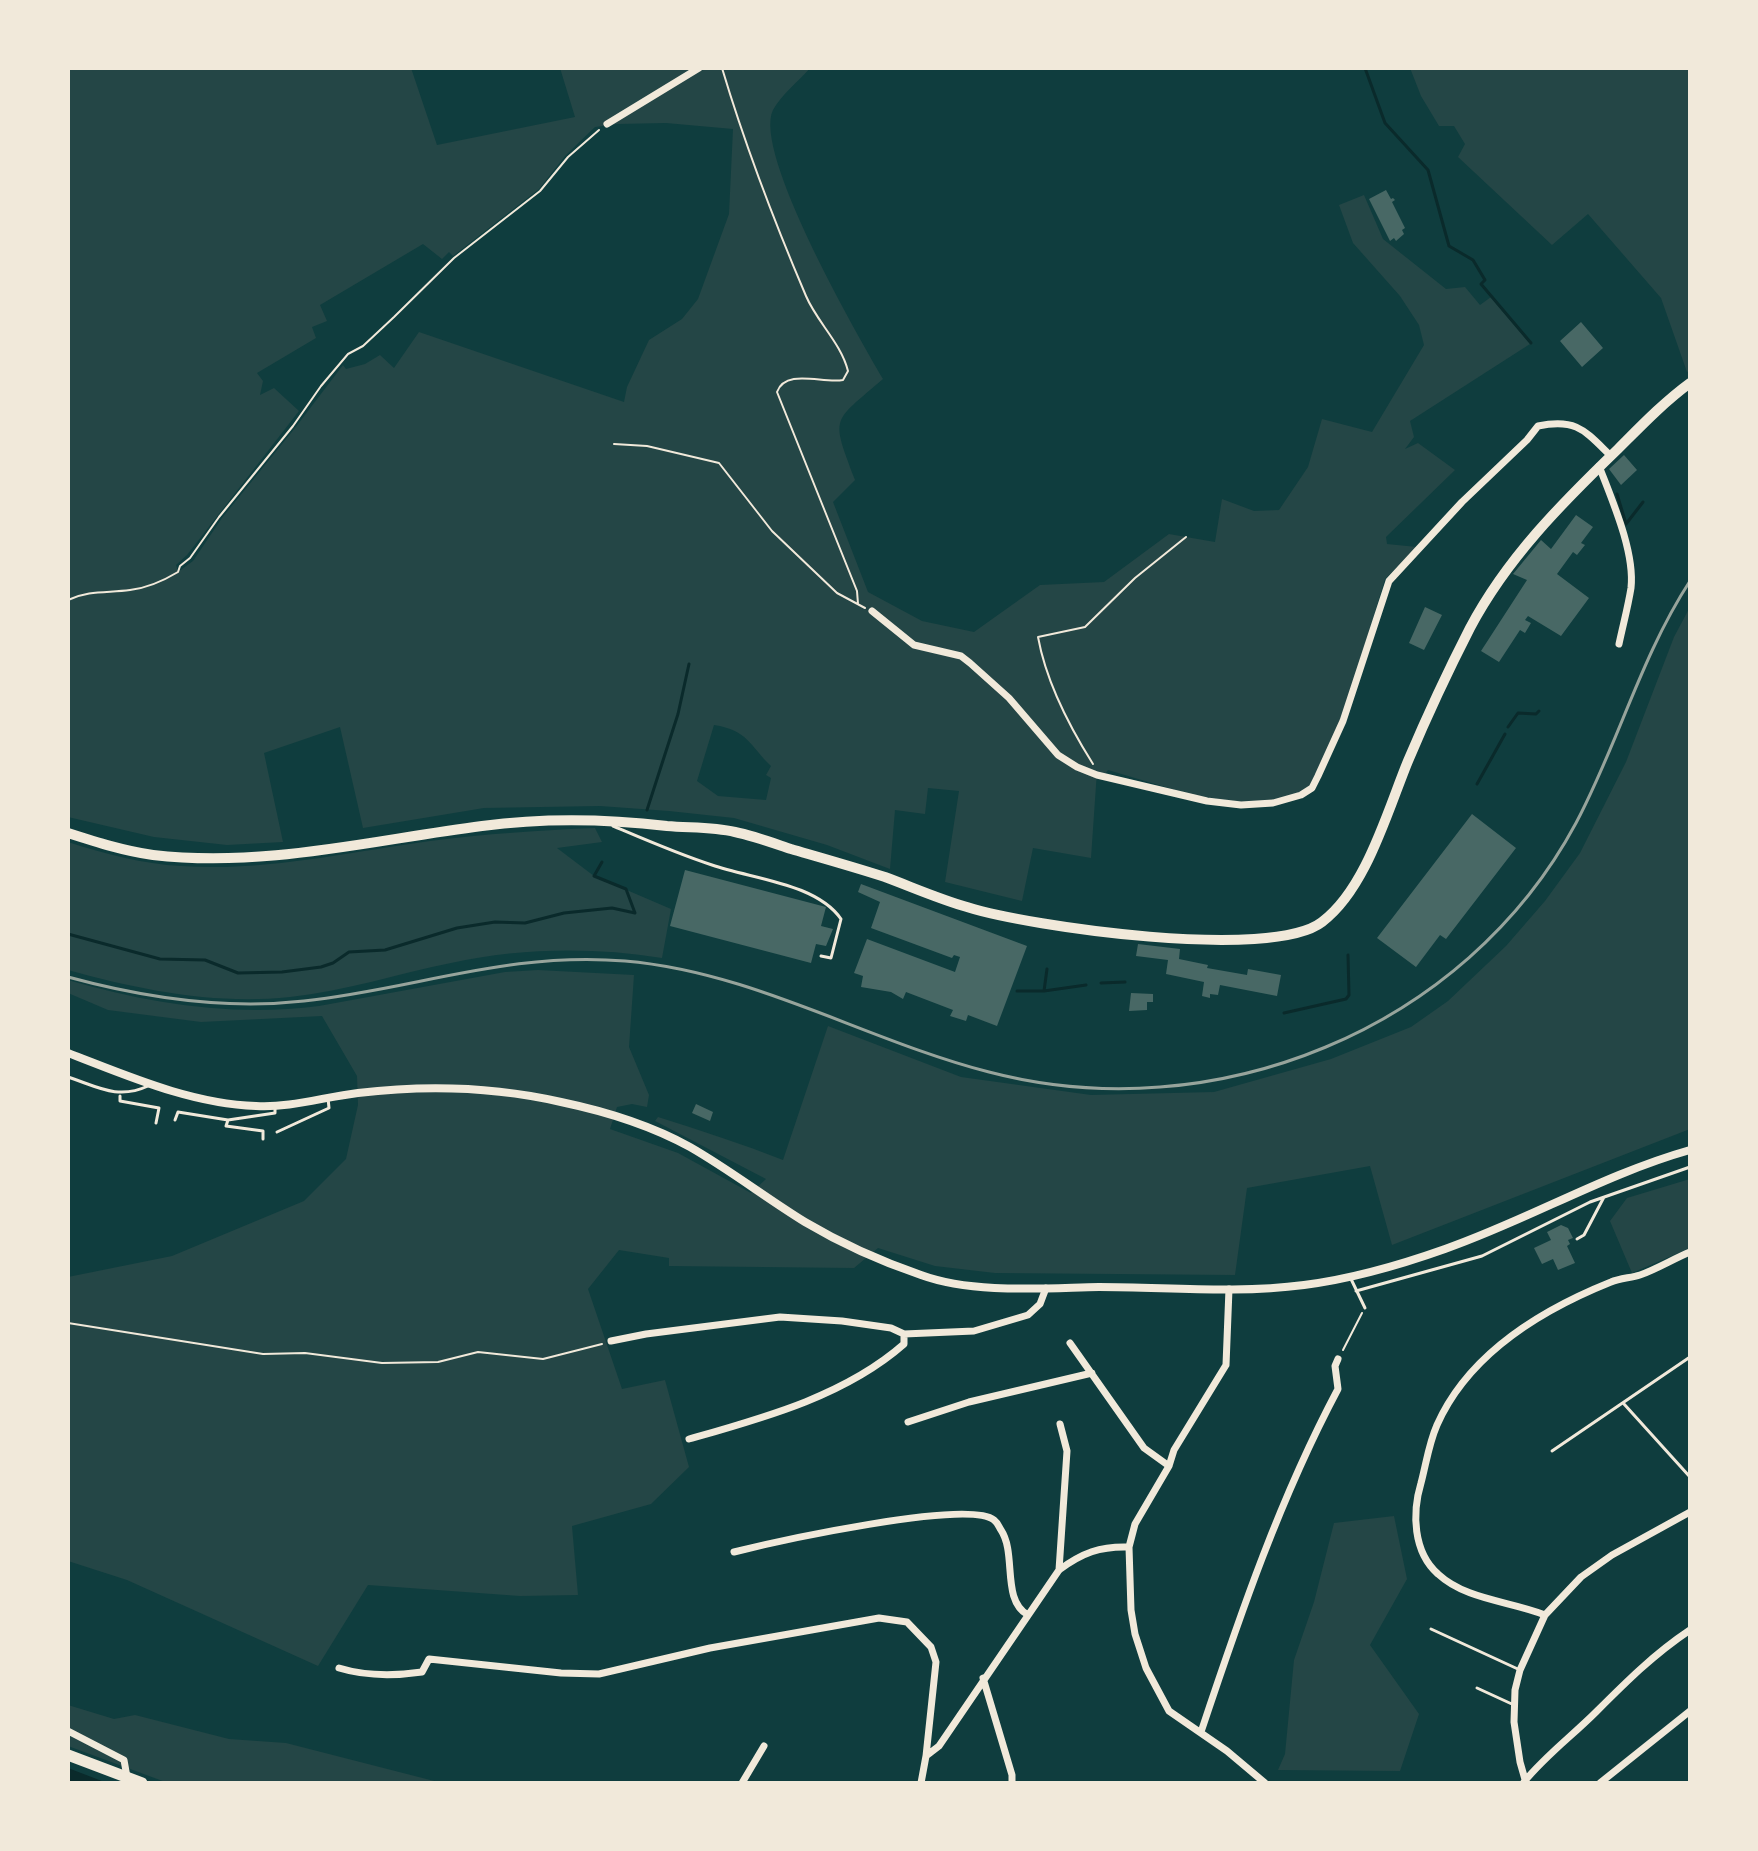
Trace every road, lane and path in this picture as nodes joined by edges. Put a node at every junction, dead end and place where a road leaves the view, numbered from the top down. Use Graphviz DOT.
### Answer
graph roads {
  1 [pos="699,68"];
  2 [pos="722,68"];
  3 [pos="607,124"];
  4 [pos="1690,383"];
  5 [pos="614,444"];
  6 [pos="1611,456"];
  7 [pos="1599,466"];
  8 [pos="1186,537"];
  9 [pos="68,600"];
  10 [pos="872,611"];
  11 [pos="1619,644"];
  12 [pos="1097,775"];
  13 [pos="598,821"];
  14 [pos="68,833"];
  15 [pos="821,956"];
  16 [pos="68,1053"];
  17 [pos="68,1077"];
  18 [pos="151,1085"];
  19 [pos="120,1095"];
  20 [pos="328,1098"];
  21 [pos="275,1106"];
  22 [pos="175,1120"];
  23 [pos="228,1120"];
  24 [pos="156,1123"];
  25 [pos="277,1132"];
  26 [pos="263,1139"];
  27 [pos="1690,1150"];
  28 [pos="1690,1167"];
  29 [pos="1604,1197"];
  30 [pos="1577,1239"];
  31 [pos="1690,1252"];
  32 [pos="1350,1276"];
  33 [pos="1046,1288"];
  34 [pos="1229,1289"];
  35 [pos="1356,1291"];
  36 [pos="1365,1308"];
  37 [pos="68,1323"];
  38 [pos="904,1334"];
  39 [pos="611,1341"];
  40 [pos="1070,1343"];
  41 [pos="1690,1357"];
  42 [pos="1338,1359"];
  43 [pos="1092,1373"];
  44 [pos="1624,1404"];
  45 [pos="908,1422"];
  46 [pos="1060,1424"];
  47 [pos="689,1439"];
  48 [pos="1552,1451"];
  49 [pos="1169,1466"];
  50 [pos="1690,1477"];
  51 [pos="1690,1512"];
  52 [pos="1129,1547"];
  53 [pos="734,1552"];
  54 [pos="1059,1570"];
  55 [pos="1028,1615"];
  56 [pos="1545,1615"];
  57 [pos="1431,1629"];
  58 [pos="1690,1630"];
  59 [pos="339,1668"];
  60 [pos="1520,1670"];
  61 [pos="983,1678"];
  62 [pos="1477,1688"];
  63 [pos="1514,1705"];
  64 [pos="1690,1711"];
  65 [pos="68,1731"];
  66 [pos="1201,1732"];
  67 [pos="764,1746"];
  68 [pos="68,1755"];
  69 [pos="926,1756"];
  70 [pos="127,1777"];
  71 [pos="1525,1782"];
  72 [pos="142,1783"];
  73 [pos="742,1783"];
  74 [pos="921,1783"];
  75 [pos="1012,1783"];
  76 [pos="1265,1783"];
  77 [pos="1600,1783"];
  1 -- 3 [label="street"];
  2 -- 5 [label="path"];
  3 -- 9 [label="path"];
  4 -- 6 [label="main road"];
  6 -- 7 [label="main road"];
  6 -- 12 [label="street"];
  7 -- 11 [label="street"];
  7 -- 13 [label="main road"];
  8 -- 12 [label="path"];
  10 -- 12 [label="street"];
  13 -- 14 [label="main road"];
  13 -- 15 [label="lane"];
  16 -- 18 [label="street"];
  17 -- 19 [label="lane"];
  18 -- 19 [label="lane"];
  18 -- 21 [label="street"];
  19 -- 24 [label="lane"];
  20 -- 21 [label="street"];
  20 -- 25 [label="lane"];
  20 -- 33 [label="street"];
  21 -- 23 [label="lane"];
  22 -- 23 [label="lane"];
  23 -- 26 [label="lane"];
  27 -- 32 [label="street"];
  28 -- 29 [label="lane"];
  29 -- 30 [label="lane"];
  29 -- 35 [label="lane"];
  31 -- 56 [label="street"];
  32 -- 34 [label="street"];
  32 -- 35 [label="lane"];
  33 -- 34 [label="street"];
  33 -- 38 [label="street"];
  34 -- 49 [label="street"];
  35 -- 36 [label="lane"];
  36 -- 42 [label="path"];
  37 -- 39 [label="path"];
  38 -- 39 [label="street"];
  38 -- 47 [label="street"];
  40 -- 43 [label="street"];
  41 -- 44 [label="lane"];
  42 -- 66 [label="street"];
  43 -- 45 [label="street"];
  43 -- 49 [label="street"];
  44 -- 48 [label="lane"];
  44 -- 50 [label="lane"];
  46 -- 54 [label="street"];
  49 -- 52 [label="street"];
  51 -- 56 [label="street"];
  52 -- 54 [label="street"];
  52 -- 66 [label="street"];
  53 -- 55 [label="street"];
  54 -- 55 [label="street"];
  55 -- 61 [label="street"];
  56 -- 60 [label="street"];
  57 -- 60 [label="lane"];
  58 -- 71 [label="street"];
  59 -- 69 [label="street"];
  60 -- 63 [label="street"];
  61 -- 69 [label="street"];
  61 -- 75 [label="street"];
  62 -- 63 [label="lane"];
  63 -- 71 [label="street"];
  64 -- 77 [label="street"];
  65 -- 70 [label="street"];
  66 -- 76 [label="street"];
  67 -- 73 [label="street"];
  68 -- 70 [label="main road"];
  69 -- 74 [label="street"];
  70 -- 72 [label="main road"];
}
